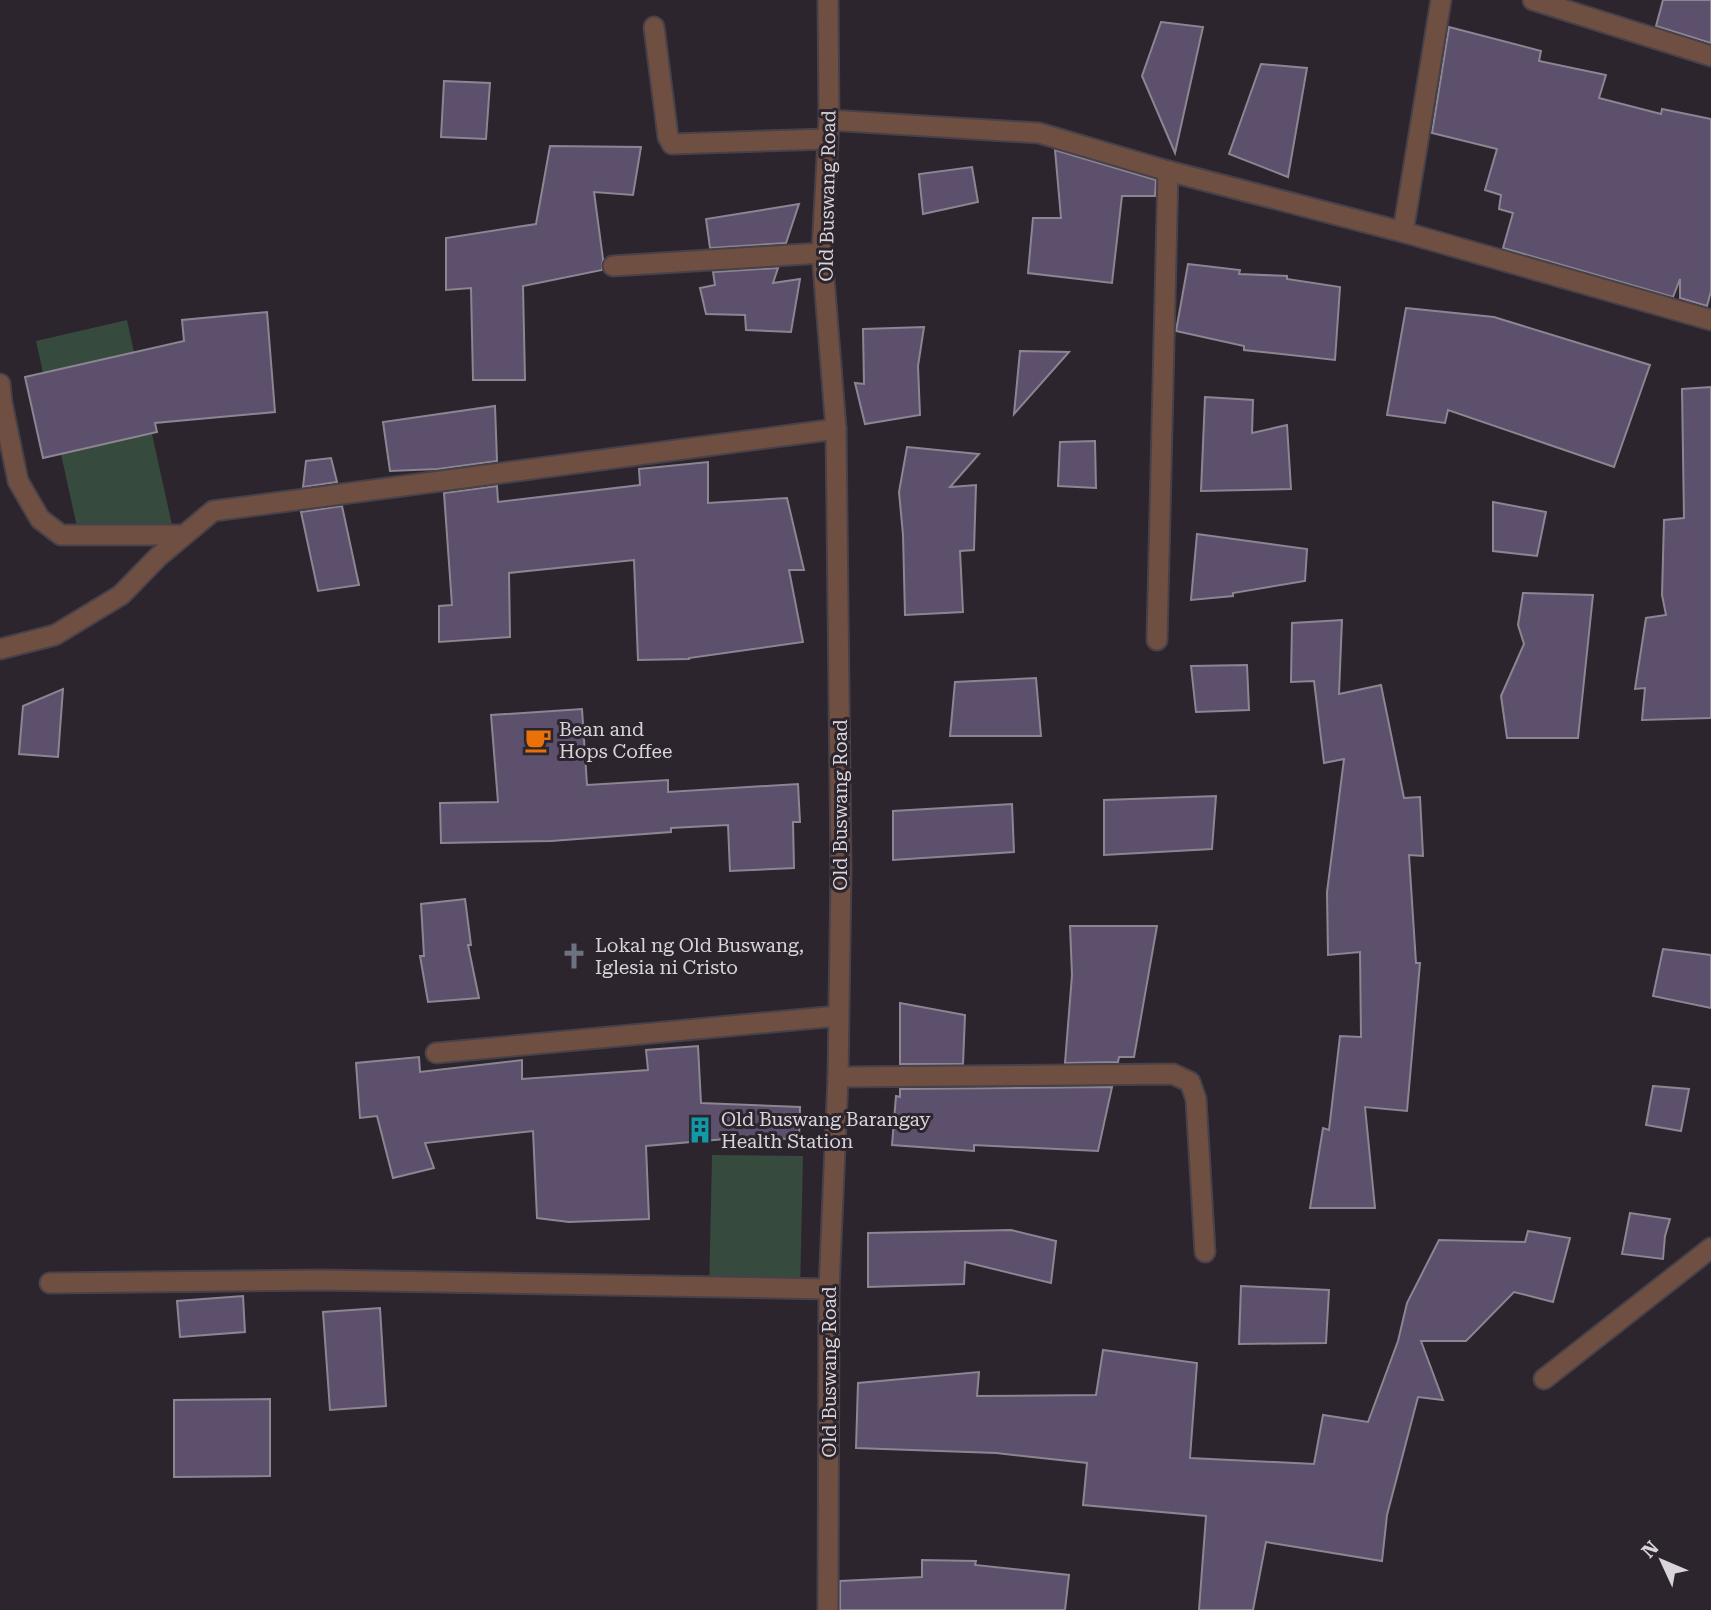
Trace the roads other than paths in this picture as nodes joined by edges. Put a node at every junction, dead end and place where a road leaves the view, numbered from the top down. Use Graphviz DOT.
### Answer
graph roads {
  1 [pos="828,0"];
  2 [pos="1441,0"];
  3 [pos="1533,0"];
  4 [pos="654,27"];
  5 [pos="1711,56"];
  6 [pos="828,130"];
  7 [pos="1168,171"];
  8 [pos="1403,232"];
  9 [pos="822,253"];
  10 [pos="613,265"];
  11 [pos="1711,320"];
  12 [pos="0,384"];
  13 [pos="836,429"];
  14 [pos="183,535"];
  15 [pos="1157,640"];
  16 [pos="0,649"];
  17 [pos="838,1016"];
  18 [pos="436,1053"];
  19 [pos="838,1077"];
  20 [pos="1711,1248"];
  21 [pos="1205,1252"];
  22 [pos="50,1283"];
  23 [pos="829,1290"];
  24 [pos="1544,1379"];
  25 [pos="828,1610"];
  1 -- 6 [label="street, Old Buswang Road"];
  2 -- 8 [label="street"];
  3 -- 5 [label="street"];
  4 -- 6 [label="street"];
  6 -- 7 [label="street"];
  6 -- 9 [label="street, Old Buswang Road"];
  7 -- 8 [label="street"];
  7 -- 15 [label="street"];
  8 -- 11 [label="street"];
  9 -- 10 [label="street"];
  9 -- 13 [label="street, Old Buswang Road"];
  12 -- 14 [label="street"];
  13 -- 14 [label="street"];
  13 -- 17 [label="street, Old Buswang Road"];
  14 -- 16 [label="street"];
  17 -- 18 [label="street"];
  17 -- 19 [label="street, Old Buswang Road"];
  19 -- 21 [label="street"];
  19 -- 23 [label="street, Old Buswang Road"];
  20 -- 24 [label="street"];
  22 -- 23 [label="street"];
  23 -- 25 [label="street, Old Buswang Road"];
}
